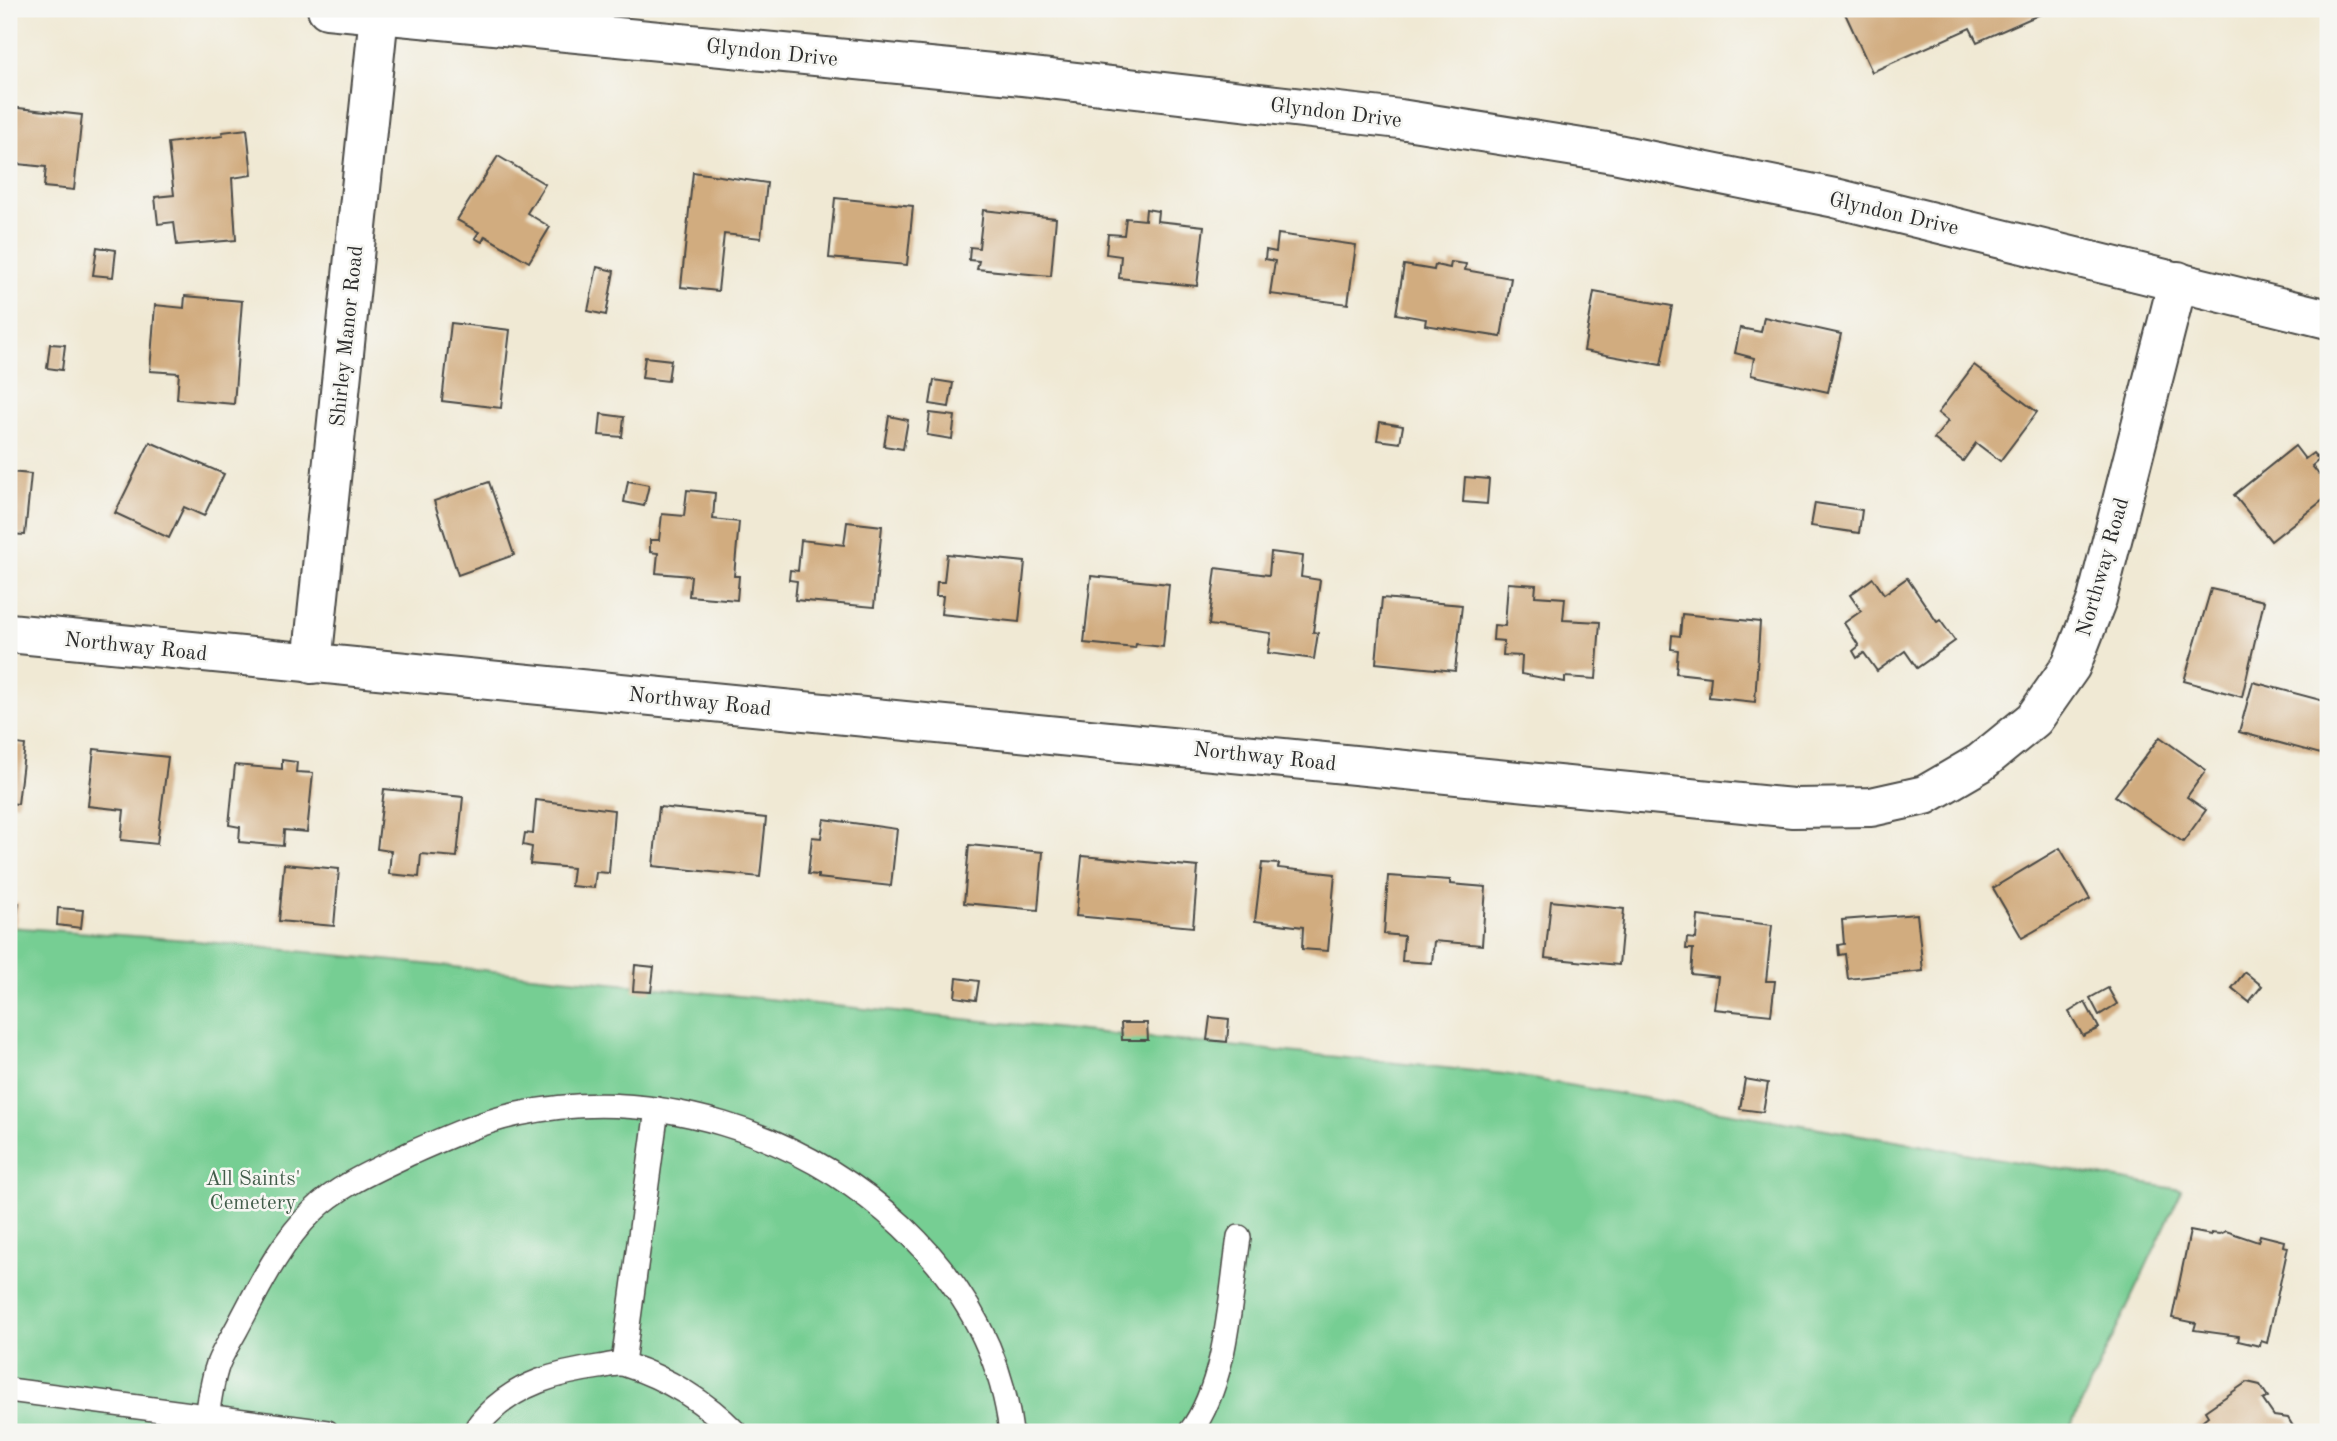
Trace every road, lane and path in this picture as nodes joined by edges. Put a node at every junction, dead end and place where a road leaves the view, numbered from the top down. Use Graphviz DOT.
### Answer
graph roads {
  1 [pos="327,9"];
  2 [pos="379,11"];
  3 [pos="2178,281"];
  4 [pos="2328,319"];
  5 [pos="9,633"];
  6 [pos="313,664"];
  7 [pos="657,1109"];
  8 [pos="1239,1237"];
  9 [pos="623,1363"];
  10 [pos="9,1390"];
  11 [pos="206,1424"];
  12 [pos="327,1432"];
  13 [pos="475,1432"];
  14 [pos="736,1432"];
  15 [pos="1011,1432"];
  16 [pos="1190,1432"];
  1 -- 2 [label="street, Glyndon Drive"];
  2 -- 3 [label="street, Glyndon Drive"];
  2 -- 6 [label="street, Shirley Manor Road"];
  3 -- 4 [label="street, Glyndon Drive"];
  3 -- 6 [label="street, Northway Road"];
  5 -- 6 [label="street, Northway Road"];
  7 -- 9 [label="lane"];
  7 -- 11 [label="lane"];
  7 -- 15 [label="lane"];
  8 -- 16 [label="lane"];
  9 -- 13 [label="lane"];
  9 -- 14 [label="lane"];
  10 -- 11 [label="lane"];
  11 -- 12 [label="lane"];
}
